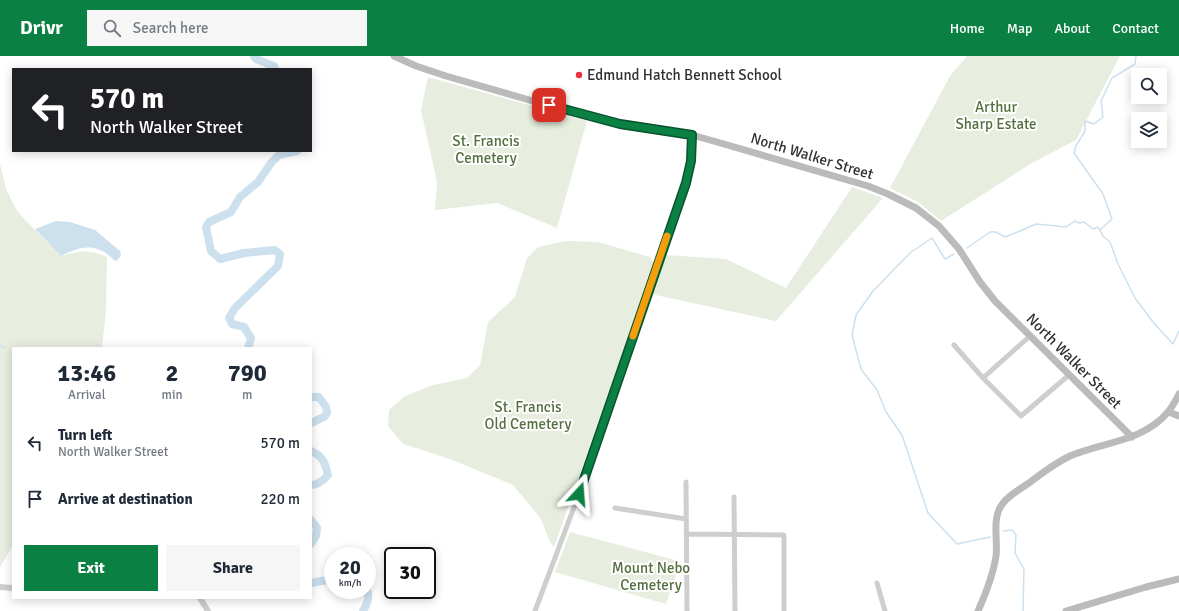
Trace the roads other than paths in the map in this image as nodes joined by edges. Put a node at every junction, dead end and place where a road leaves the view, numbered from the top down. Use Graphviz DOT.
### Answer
graph roads {
  1 [pos="394,56"];
  2 [pos="692,135"];
  3 [pos="1030,336"];
  4 [pos="954,345"];
  5 [pos="1069,375"];
  6 [pos="983,378"];
  7 [pos="1179,394"];
  8 [pos="1169,412"];
  9 [pos="1179,416"];
  10 [pos="1132,436"];
  11 [pos="686,482"];
  12 [pos="734,498"];
  13 [pos="615,508"];
  14 [pos="686,519"];
  15 [pos="686,534"];
  16 [pos="734,534"];
  17 [pos="1179,579"];
  18 [pos="877,583"];
  19 [pos="0,587"];
  20 [pos="12,588"];
  21 [pos="201,599"];
  22 [pos="208,611"];
  23 [pos="535,611"];
  24 [pos="687,611"];
  25 [pos="735,611"];
  26 [pos="784,611"];
  27 [pos="885,611"];
  28 [pos="978,611"];
  29 [pos="1066,611"];
  1 -- 2 [label="main road, North Walker Street"];
  2 -- 3 [label="main road, North Walker Street"];
  2 -- 23 [label="street"];
  3 -- 5 [label="main road, North Walker Street"];
  3 -- 6 [label="street"];
  4 -- 6 [label="street"];
  5 -- 6 [label="street"];
  5 -- 10 [label="main road, North Walker Street"];
  7 -- 8 [label="main road"];
  8 -- 9 [label="main road"];
  8 -- 10 [label="main road"];
  10 -- 28 [label="main road"];
  11 -- 14 [label="street"];
  12 -- 16 [label="street"];
  13 -- 14 [label="street"];
  14 -- 15 [label="street"];
  15 -- 16 [label="street"];
  15 -- 24 [label="street"];
  16 -- 25 [label="street"];
  16 -- 26 [label="street"];
  17 -- 29 [label="main road"];
  18 -- 27 [label="street"];
  19 -- 20 [label="street"];
  21 -- 22 [label="street"];
}
